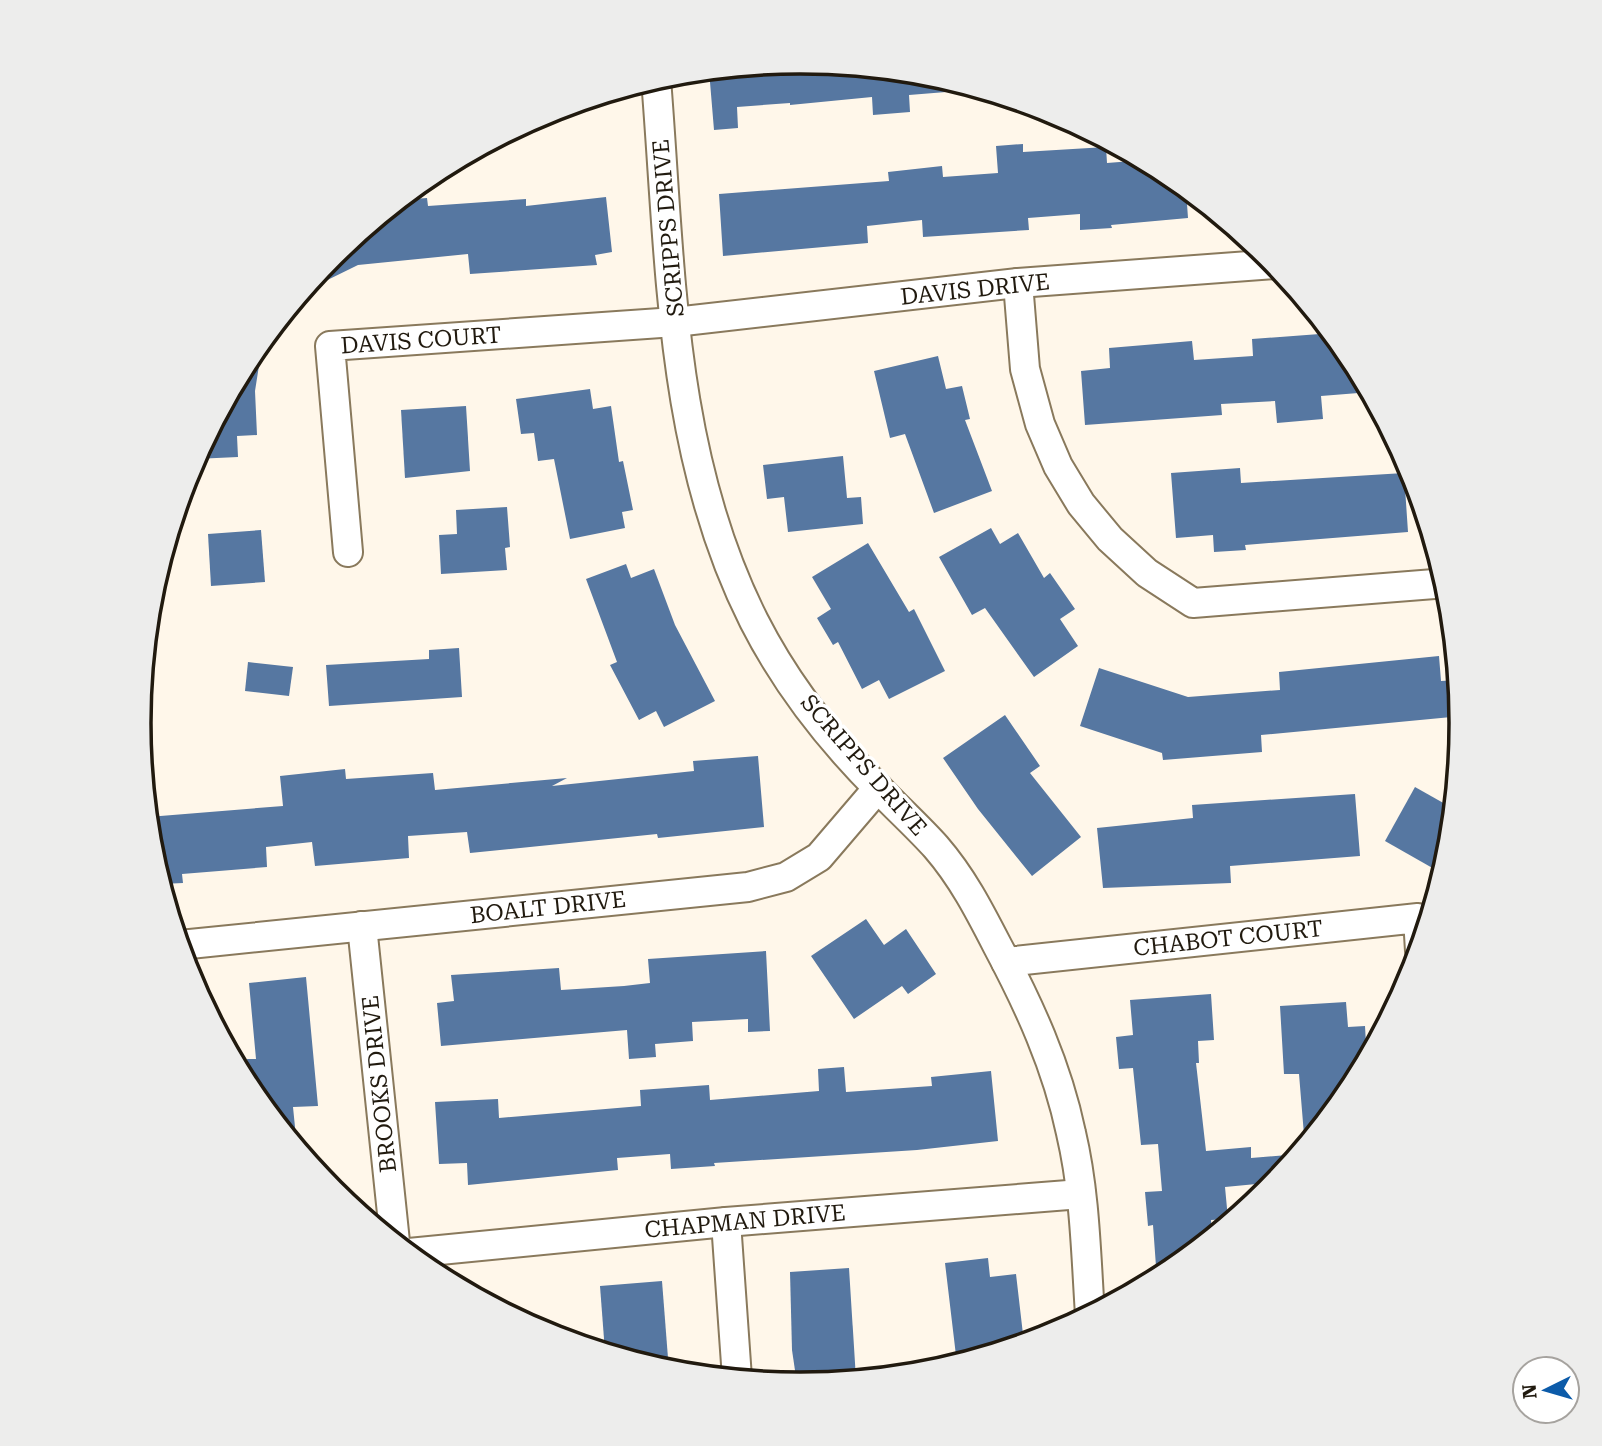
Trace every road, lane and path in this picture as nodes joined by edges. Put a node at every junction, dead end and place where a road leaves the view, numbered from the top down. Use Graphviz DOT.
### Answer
graph roads {
  1 [pos="657,90"];
  2 [pos="1261,265"];
  3 [pos="1018,283"];
  4 [pos="675,322"];
  5 [pos="348,552"];
  6 [pos="1435,584"];
  7 [pos="878,788"];
  8 [pos="1418,924"];
  9 [pos="362,926"];
  10 [pos="190,944"];
  11 [pos="1006,962"];
  12 [pos="1081,1194"];
  13 [pos="726,1222"];
  14 [pos="395,1229"];
  15 [pos="424,1251"];
  16 [pos="1089,1305"];
  17 [pos="736,1369"];
  1 -- 4 [label="street, SCRIPPS DRIVE"];
  2 -- 3 [label="street, DAVIS DRIVE"];
  3 -- 4 [label="street, DAVIS DRIVE"];
  3 -- 6 [label="street"];
  4 -- 5 [label="street, DAVIS COURT"];
  4 -- 7 [label="street, SCRIPPS DRIVE"];
  7 -- 9 [label="street, BOALT DRIVE"];
  7 -- 11 [label="street, SCRIPPS DRIVE"];
  8 -- 11 [label="street, CHABOT COURT"];
  9 -- 10 [label="street, BOALT DRIVE"];
  9 -- 14 [label="street, BROOKS DRIVE"];
  11 -- 12 [label="street, SCRIPPS DRIVE"];
  12 -- 13 [label="street, CHAPMAN DRIVE"];
  12 -- 16 [label="street, SCRIPPS DRIVE"];
  13 -- 15 [label="street, CHAPMAN DRIVE"];
  13 -- 17 [label="street"];
}
